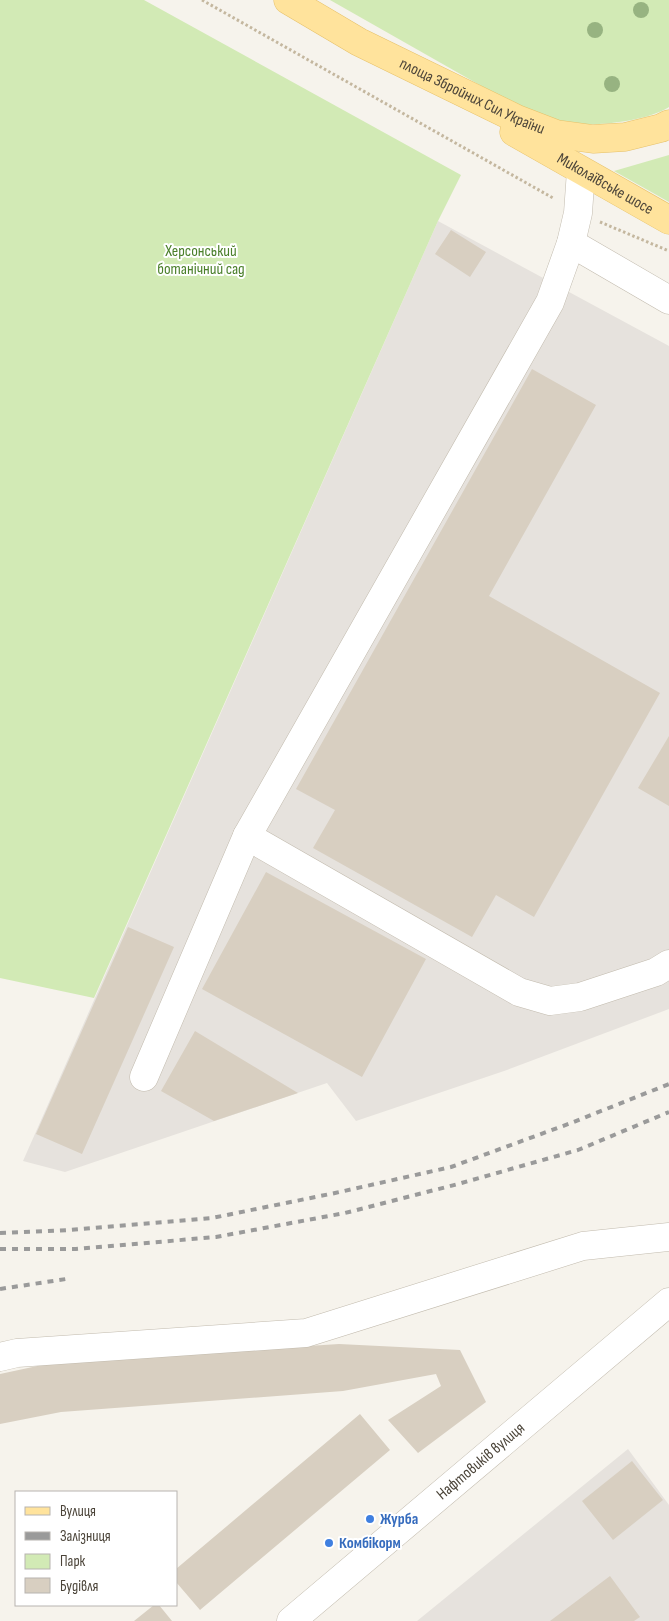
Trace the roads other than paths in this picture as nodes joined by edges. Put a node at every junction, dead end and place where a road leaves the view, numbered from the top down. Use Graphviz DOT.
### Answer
graph roads {
  1 [pos="288,0"];
  2 [pos="359,42"];
  3 [pos="669,124"];
  4 [pos="581,171"];
  5 [pos="669,220"];
  6 [pos="571,243"];
  7 [pos="669,300"];
  8 [pos="247,836"];
  9 [pos="669,964"];
  10 [pos="144,1077"];
  11 [pos="669,1237"];
  12 [pos="669,1302"];
  13 [pos="0,1357"];
  14 [pos="291,1621"];
  1 -- 2 [label="main road, площа Збройних Сил України"];
  2 -- 3 [label="main road, площа Збройних Сил України"];
  2 -- 4 [label="main road, Миколаївське шосе"];
  4 -- 5 [label="main road, Миколаївське шосе"];
  4 -- 6 [label="street"];
  6 -- 7 [label="street"];
  6 -- 8 [label="street"];
  8 -- 9 [label="street"];
  8 -- 10 [label="street"];
  11 -- 13 [label="street"];
  12 -- 14 [label="street, Нафтовиків вулиця"];
}
